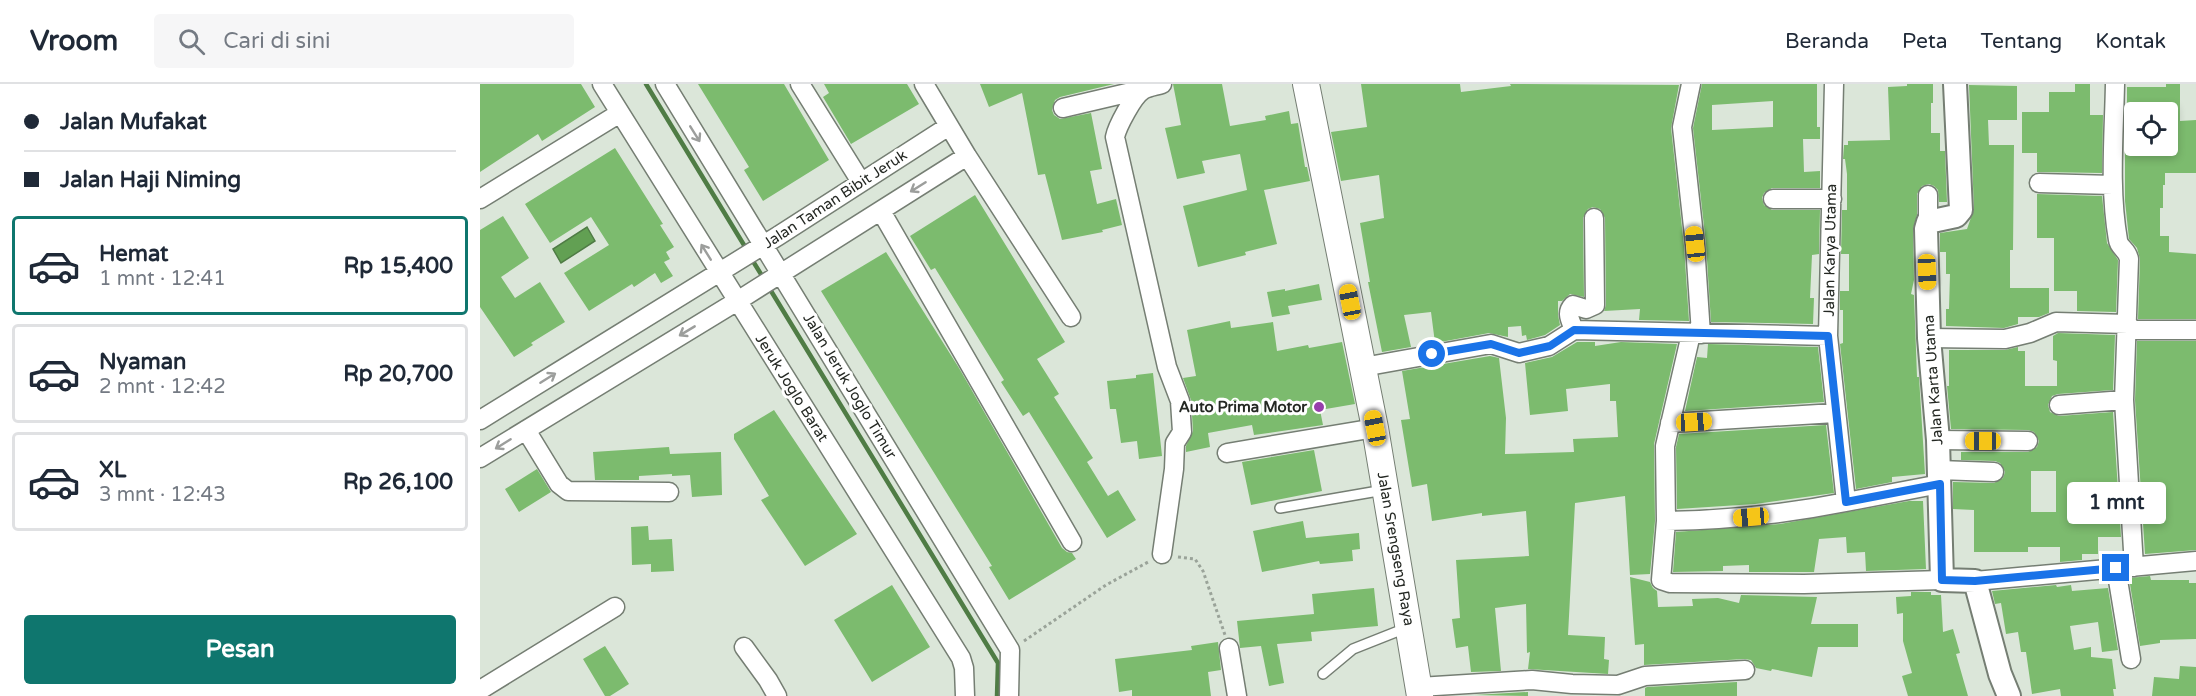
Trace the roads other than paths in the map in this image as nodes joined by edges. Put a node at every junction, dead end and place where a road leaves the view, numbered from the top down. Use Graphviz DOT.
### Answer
graph roads {
  1 [pos="602,84"];
  2 [pos="664,84"];
  3 [pos="800,84"];
  4 [pos="924,84"];
  5 [pos="1162,84"];
  6 [pos="1306,84"];
  7 [pos="1691,84"];
  8 [pos="1834,84"];
  9 [pos="1955,84"];
  10 [pos="2115,84"];
  11 [pos="1144,89"];
  12 [pos="1063,108"];
  13 [pos="620,113"];
  14 [pos="949,126"];
  15 [pos="967,156"];
  16 [pos="861,182"];
  17 [pos="2038,183"];
  18 [pos="2113,185"];
  19 [pos="1928,195"];
  20 [pos="480,199"];
  21 [pos="1773,199"];
  22 [pos="1832,199"];
  23 [pos="881,211"];
  24 [pos="1594,218"];
  25 [pos="1928,222"];
  26 [pos="763,245"];
  27 [pos="721,272"];
  28 [pos="782,273"];
  29 [pos="738,301"];
  30 [pos="1071,317"];
  31 [pos="2128,327"];
  32 [pos="1574,330"];
  33 [pos="2196,330"];
  34 [pos="1696,334"];
  35 [pos="1828,336"];
  36 [pos="1929,338"];
  37 [pos="1363,367"];
  38 [pos="2124,400"];
  39 [pos="2059,405"];
  40 [pos="1835,413"];
  41 [pos="480,420"];
  42 [pos="1670,423"];
  43 [pos="1375,428"];
  44 [pos="526,430"];
  45 [pos="1938,440"];
  46 [pos="2028,441"];
  47 [pos="1227,453"];
  48 [pos="480,458"];
  49 [pos="1994,472"];
  50 [pos="1939,477"];
  51 [pos="1386,489"];
  52 [pos="669,492"];
  53 [pos="1846,502"];
  54 [pos="1280,508"];
  55 [pos="1666,521"];
  56 [pos="1072,542"];
  57 [pos="1162,554"];
  58 [pos="2196,561"];
  59 [pos="2125,568"];
  60 [pos="1942,580"];
  61 [pos="1975,581"];
  62 [pos="615,607"];
  63 [pos="1409,627"];
  64 [pos="744,647"];
  65 [pos="1229,648"];
  66 [pos="2132,659"];
  67 [pos="1745,670"];
  68 [pos="1323,674"];
  69 [pos="480,690"];
  70 [pos="1420,692"];
  71 [pos="777,696"];
  72 [pos="965,696"];
  73 [pos="1009,696"];
  74 [pos="1237,696"];
  75 [pos="2009,696"];
  1 -- 13 [label="street, Jeruk Joglo Barat"];
  2 -- 26 [label="street, Jalan Jeruk Joglo Timur, one-way"];
  3 -- 16 [label="street"];
  4 -- 14 [label="street"];
  5 -- 11 [label="street"];
  6 -- 37 [label="main road, Jalan Srengseng Raya"];
  7 -- 34 [label="street"];
  8 -- 22 [label="street, Jalan Karya Utama"];
  9 -- 25 [label="street"];
  10 -- 18 [label="street"];
  11 -- 12 [label="street"];
  11 -- 57 [label="street"];
  13 -- 20 [label="street"];
  27 -- 13 [label="street, Jeruk Joglo Barat, one-way"];
  14 -- 15 [label="street"];
  14 -- 16 [label="street, Jalan Taman Bibit Jeruk"];
  15 -- 23 [label="street, one-way"];
  15 -- 30 [label="street"];
  16 -- 26 [label="street, Jalan Taman Bibit Jeruk"];
  17 -- 18 [label="street"];
  18 -- 31 [label="street"];
  19 -- 25 [label="street"];
  21 -- 22 [label="street"];
  22 -- 35 [label="street, Jalan Karya Utama"];
  23 -- 28 [label="street"];
  23 -- 56 [label="street"];
  24 -- 32 [label="street"];
  25 -- 36 [label="street, Jalan Karta Utama"];
  26 -- 27 [label="street, Jalan Taman Bibit Jeruk"];
  26 -- 28 [label="street, Jalan Jeruk Joglo Timur"];
  27 -- 29 [label="street, Jeruk Joglo Barat"];
  41 -- 27 [label="street, Jalan Taman Bibit Jeruk, one-way"];
  28 -- 29 [label="street"];
  28 -- 73 [label="street, Jalan Jeruk Joglo Timur"];
  29 -- 44 [label="street, one-way"];
  29 -- 72 [label="street, Jeruk Joglo Barat"];
  31 -- 33 [label="street"];
  31 -- 36 [label="street"];
  31 -- 38 [label="street"];
  32 -- 34 [label="street"];
  32 -- 37 [label="street"];
  34 -- 35 [label="street"];
  34 -- 42 [label="street"];
  35 -- 40 [label="street, Jalan Karya Utama"];
  36 -- 45 [label="street, Jalan Karta Utama"];
  37 -- 43 [label="main road, Jalan Srengseng Raya"];
  38 -- 39 [label="street"];
  38 -- 59 [label="street"];
  40 -- 42 [label="street"];
  40 -- 53 [label="street, Jalan Karya Utama"];
  42 -- 55 [label="street"];
  43 -- 47 [label="street"];
  43 -- 51 [label="main road, Jalan Srengseng Raya"];
  44 -- 48 [label="street, one-way"];
  44 -- 52 [label="street"];
  45 -- 46 [label="street"];
  45 -- 50 [label="street, Jalan Karta Utama"];
  49 -- 50 [label="street"];
  50 -- 53 [label="street"];
  50 -- 60 [label="street"];
  51 -- 54 [label="lane"];
  51 -- 63 [label="main road, Jalan Srengseng Raya"];
  53 -- 55 [label="street"];
  55 -- 60 [label="street"];
  58 -- 59 [label="street"];
  59 -- 61 [label="street"];
  59 -- 66 [label="street"];
  60 -- 61 [label="street"];
  61 -- 75 [label="street"];
  62 -- 69 [label="street"];
  63 -- 68 [label="lane"];
  63 -- 70 [label="main road, Jalan Srengseng Raya"];
  64 -- 71 [label="street"];
  65 -- 74 [label="street"];
  67 -- 70 [label="street"];
}
